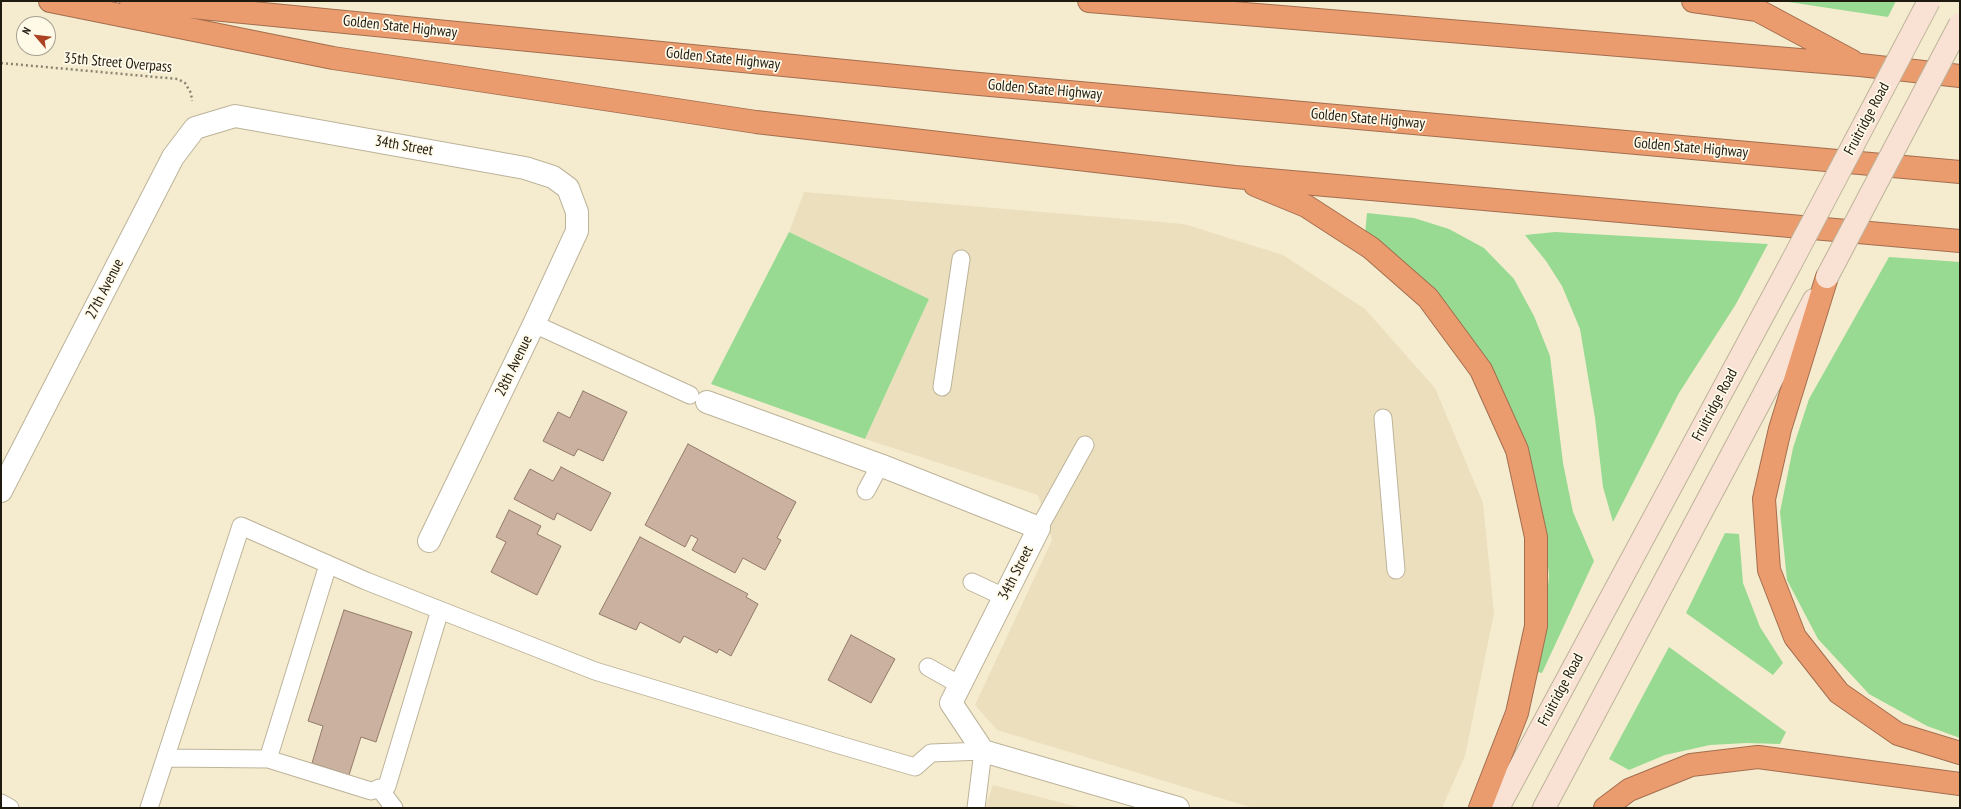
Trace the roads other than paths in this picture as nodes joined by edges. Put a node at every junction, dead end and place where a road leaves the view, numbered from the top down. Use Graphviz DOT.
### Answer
graph roads {
  1 [pos="50,1"];
  2 [pos="131,1"];
  3 [pos="1089,1"];
  4 [pos="1694,1"];
  5 [pos="1929,1"];
  6 [pos="1960,24"];
  7 [pos="1860,66"];
  8 [pos="1960,76"];
  9 [pos="235,116"];
  10 [pos="1960,172"];
  11 [pos="1236,177"];
  12 [pos="568,188"];
  13 [pos="1960,241"];
  14 [pos="961,259"];
  15 [pos="1827,277"];
  16 [pos="534,324"];
  17 [pos="942,387"];
  18 [pos="698,399"];
  19 [pos="1383,418"];
  20 [pos="1085,445"];
  21 [pos="880,465"];
  22 [pos="1,491"];
  23 [pos="866,491"];
  24 [pos="1039,528"];
  25 [pos="429,541"];
  26 [pos="328,565"];
  27 [pos="1396,570"];
  28 [pos="972,582"];
  29 [pos="1004,597"];
  30 [pos="440,610"];
  31 [pos="928,667"];
  32 [pos="960,685"];
  33 [pos="983,751"];
  34 [pos="1960,753"];
  35 [pos="166,758"];
  36 [pos="268,759"];
  37 [pos="1960,784"];
  38 [pos="375,789"];
  39 [pos="1,803"];
  40 [pos="154,807"];
  41 [pos="10,808"];
  42 [pos="394,808"];
  43 [pos="976,808"];
  44 [pos="1178,808"];
  45 [pos="1480,808"];
  46 [pos="1498,808"];
  47 [pos="1544,808"];
  48 [pos="1605,808"];
  1 -- 11 [label="highway"];
  2 -- 10 [label="highway, Golden State Highway"];
  3 -- 7 [label="highway"];
  4 -- 7 [label="highway"];
  5 -- 46 [label="main road, Fruitridge Road, bridge"];
  6 -- 15 [label="main road, bridge"];
  7 -- 8 [label="highway"];
  9 -- 12 [label="street, 34th Street"];
  9 -- 22 [label="street, 27th Avenue"];
  11 -- 13 [label="highway"];
  11 -- 45 [label="highway"];
  12 -- 16 [label="street, 28th Avenue"];
  14 -- 17 [label="lane"];
  15 -- 34 [label="highway"];
  15 -- 47 [label="main road"];
  16 -- 18 [label="lane"];
  16 -- 25 [label="street, 28th Avenue"];
  18 -- 21 [label="street, 34th Street"];
  19 -- 27 [label="lane"];
  20 -- 24 [label="lane"];
  21 -- 23 [label="lane"];
  21 -- 24 [label="street, 34th Street"];
  24 -- 29 [label="street, 34th Street"];
  26 -- 30 [label="lane"];
  26 -- 35 [label="lane"];
  26 -- 36 [label="lane"];
  28 -- 29 [label="lane"];
  29 -- 32 [label="street, 34th Street"];
  30 -- 33 [label="lane"];
  30 -- 38 [label="lane"];
  31 -- 32 [label="lane"];
  32 -- 33 [label="street, 34th Street"];
  33 -- 43 [label="lane"];
  33 -- 44 [label="street"];
  35 -- 36 [label="lane"];
  35 -- 40 [label="lane"];
  36 -- 38 [label="lane"];
  37 -- 48 [label="highway"];
  38 -- 42 [label="lane"];
  39 -- 41 [label="lane"];
}
